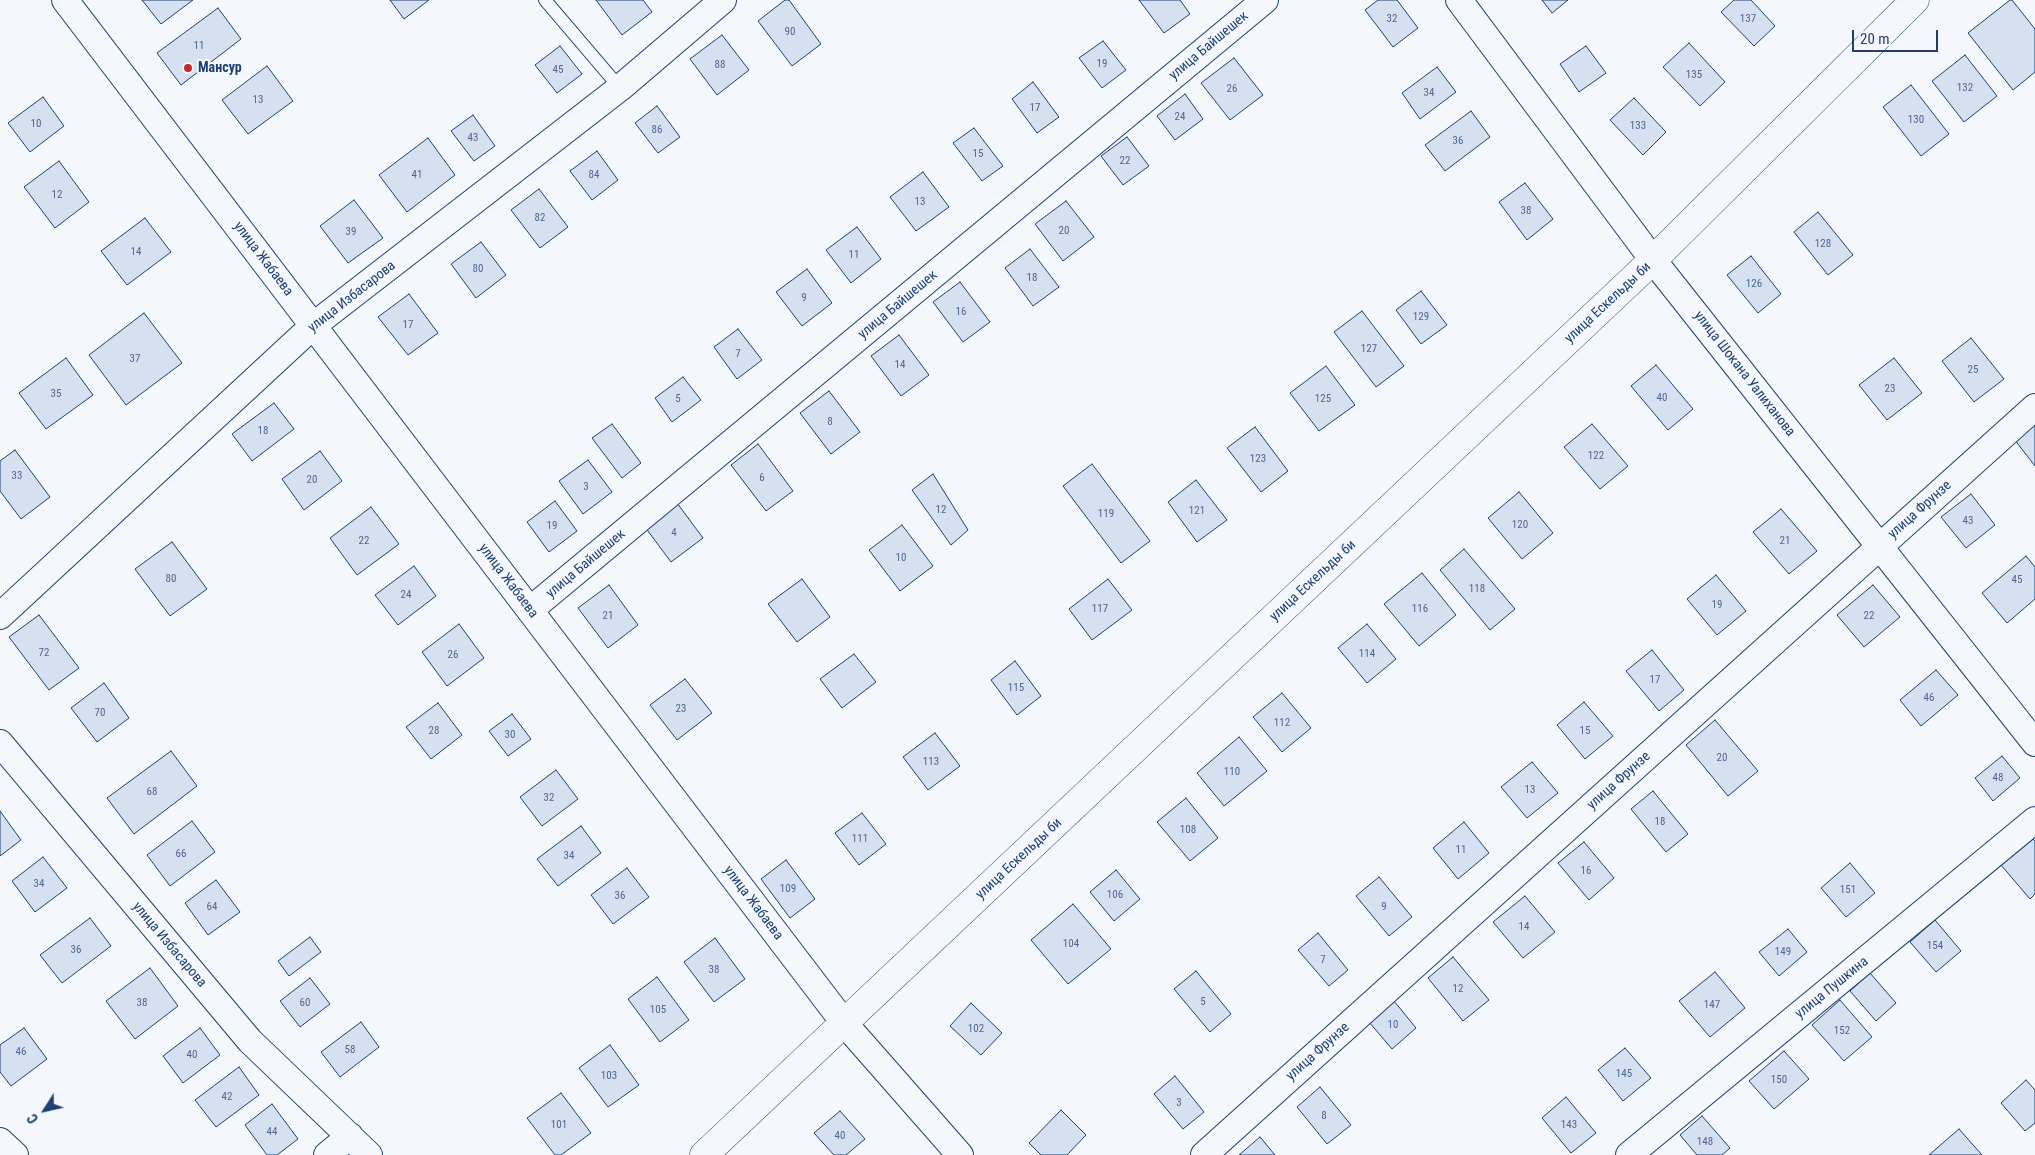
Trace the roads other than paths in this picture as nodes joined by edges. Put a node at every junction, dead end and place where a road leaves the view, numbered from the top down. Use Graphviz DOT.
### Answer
graph roads {
  1 [pos="65,0"];
  2 [pos="545,0"];
  3 [pos="723,0"];
  4 [pos="1265,0"];
  5 [pos="1459,0"];
  6 [pos="1915,0"];
  7 [pos="620,88"];
  8 [pos="1653,260"];
  9 [pos="314,325"];
  10 [pos="2035,408"];
  11 [pos="1880,546"];
  12 [pos="530,610"];
  13 [pos="0,616"];
  14 [pos="0,743"];
  15 [pos="2035,743"];
  16 [pos="2035,820"];
  17 [pos="845,1024"];
  18 [pos="350,1136"];
  19 [pos="0,1141"];
  20 [pos="15,1155"];
  21 [pos="327,1155"];
  22 [pos="370,1155"];
  23 [pos="704,1155"];
  24 [pos="960,1155"];
  25 [pos="1204,1155"];
  26 [pos="1629,1155"];
  1 -- 9 [label="street, улица Жабаева"];
  2 -- 7 [label="lane"];
  3 -- 7 [label="street, улица Избасарова"];
  4 -- 12 [label="street, улица Байшешек"];
  5 -- 8 [label="street, улица Шокана Уалиханова"];
  6 -- 8 [label="street, улица Ескельды би"];
  7 -- 9 [label="street, улица Избасарова"];
  8 -- 11 [label="street, улица Шокана Уалиханова"];
  8 -- 17 [label="street, улица Ескельды би"];
  9 -- 12 [label="street, улица Жабаева"];
  9 -- 13 [label="street, улица Избасарова"];
  10 -- 11 [label="street, улица Фрунзе"];
  11 -- 15 [label="street, улица Шокана Уалиханова"];
  11 -- 25 [label="street, улица Фрунзе"];
  12 -- 17 [label="street, улица Жабаева"];
  14 -- 18 [label="street, улица Избасарова"];
  16 -- 26 [label="street, улица Пушкина"];
  17 -- 23 [label="street, улица Ескельды би"];
  17 -- 24 [label="street, улица Жабаева"];
  18 -- 21 [label="street"];
  18 -- 22 [label="street, улица Избасарова"];
  19 -- 20 [label="street"];
}
